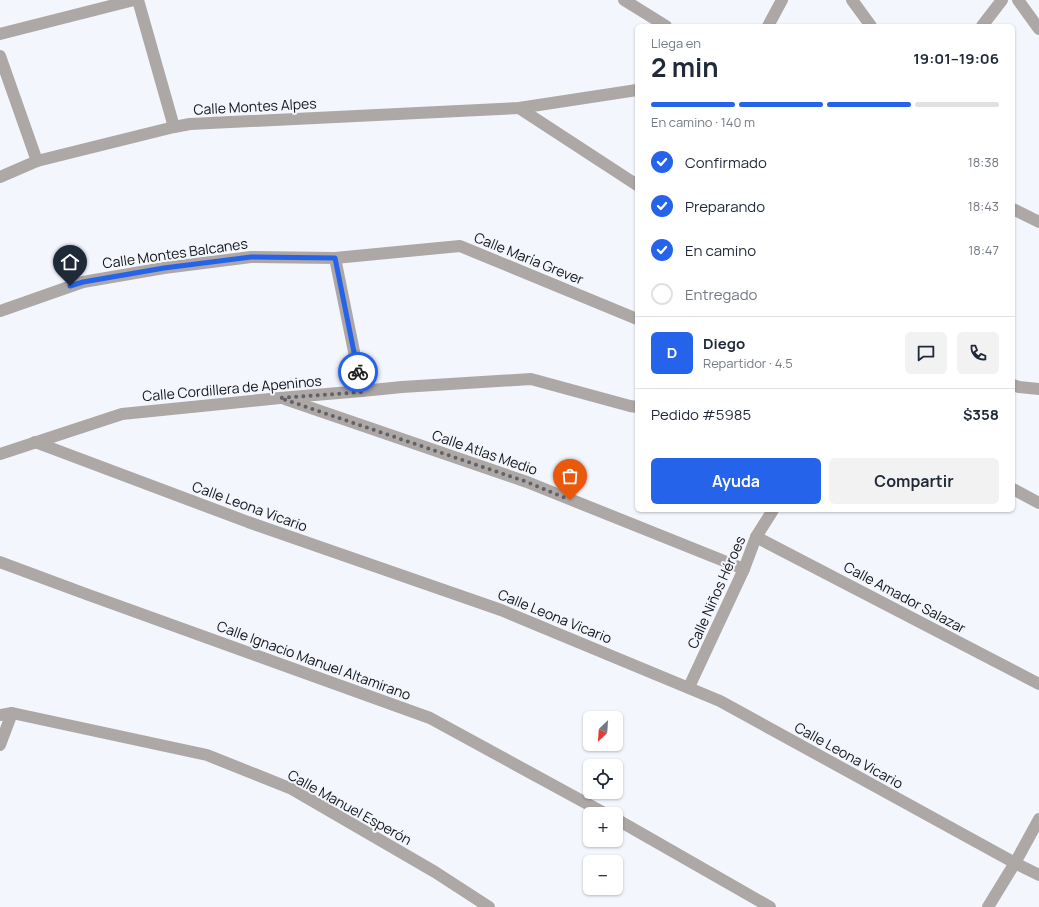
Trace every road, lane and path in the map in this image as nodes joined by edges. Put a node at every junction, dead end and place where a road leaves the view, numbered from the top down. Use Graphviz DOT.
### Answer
graph roads {
  1 [pos="134,0"];
  2 [pos="138,0"];
  3 [pos="782,0"];
  4 [pos="852,0"];
  5 [pos="1002,0"];
  6 [pos="1018,0"];
  7 [pos="629,1"];
  8 [pos="663,24"];
  9 [pos="769,24"];
  10 [pos="870,24"];
  11 [pos="984,24"];
  12 [pos="1039,29"];
  13 [pos="0,34"];
  14 [pos="0,56"];
  15 [pos="635,90"];
  16 [pos="519,108"];
  17 [pos="174,127"];
  18 [pos="37,161"];
  19 [pos="0,177"];
  20 [pos="635,184"];
  21 [pos="1015,210"];
  22 [pos="1039,222"];
  23 [pos="335,258"];
  24 [pos="0,311"];
  25 [pos="635,318"];
  26 [pos="1039,389"];
  27 [pos="1015,390"];
  28 [pos="362,392"];
  29 [pos="280,398"];
  30 [pos="635,407"];
  31 [pos="35,442"];
  32 [pos="0,454"];
  33 [pos="1015,490"];
  34 [pos="1039,503"];
  35 [pos="772,512"];
  36 [pos="756,537"];
  37 [pos="0,562"];
  38 [pos="744,569"];
  39 [pos="1039,684"];
  40 [pos="688,687"];
  41 [pos="12,713"];
  42 [pos="0,715"];
  43 [pos="0,745"];
  44 [pos="593,807"];
  45 [pos="1039,819"];
  46 [pos="623,823"];
  47 [pos="1015,863"];
  48 [pos="1039,875"];
  49 [pos="490,907"];
  50 [pos="770,907"];
  51 [pos="988,907"];
  1 -- 13 [label="street"];
  2 -- 17 [label="street"];
  3 -- 9 [label="street"];
  4 -- 10 [label="street"];
  5 -- 11 [label="street"];
  6 -- 12 [label="street"];
  7 -- 8 [label="street"];
  14 -- 18 [label="street"];
  15 -- 16 [label="street, Calle Montes Alpes"];
  16 -- 17 [label="street, Calle Montes Alpes"];
  16 -- 20 [label="street"];
  17 -- 18 [label="street, Calle Montes Alpes"];
  18 -- 19 [label="street, Calle Montes Alpes"];
  21 -- 22 [label="street"];
  23 -- 24 [label="street, Calle Montes Balcanes"];
  23 -- 25 [label="street, Calle María Grever"];
  23 -- 28 [label="street"];
  26 -- 27 [label="street"];
  28 -- 29 [label="street, Calle Cordillera de Apeninos"];
  28 -- 30 [label="street, Calle Cordillera de Apeninos"];
  29 -- 31 [label="street, Calle Cordillera de Apeninos"];
  29 -- 38 [label="street, Calle Atlas Medio"];
  31 -- 32 [label="street, Calle Cordillera de Apeninos"];
  31 -- 40 [label="street, Calle Leona Vicario"];
  33 -- 34 [label="street"];
  35 -- 36 [label="street, Calle Niños Héroes"];
  36 -- 38 [label="street, Calle Niños Héroes"];
  36 -- 39 [label="street, Calle Amador Salazar"];
  37 -- 44 [label="street, Calle Ignacio Manuel Altamirano"];
  38 -- 40 [label="street, Calle Niños Héroes"];
  40 -- 47 [label="street, Calle Leona Vicario"];
  41 -- 42 [label="street, Calle Manuel Esperón"];
  41 -- 43 [label="street"];
  41 -- 49 [label="street, Calle Manuel Esperón"];
  45 -- 47 [label="street"];
  46 -- 50 [label="street"];
  47 -- 48 [label="street, Calle Leona Vicario"];
  47 -- 51 [label="street"];
}
